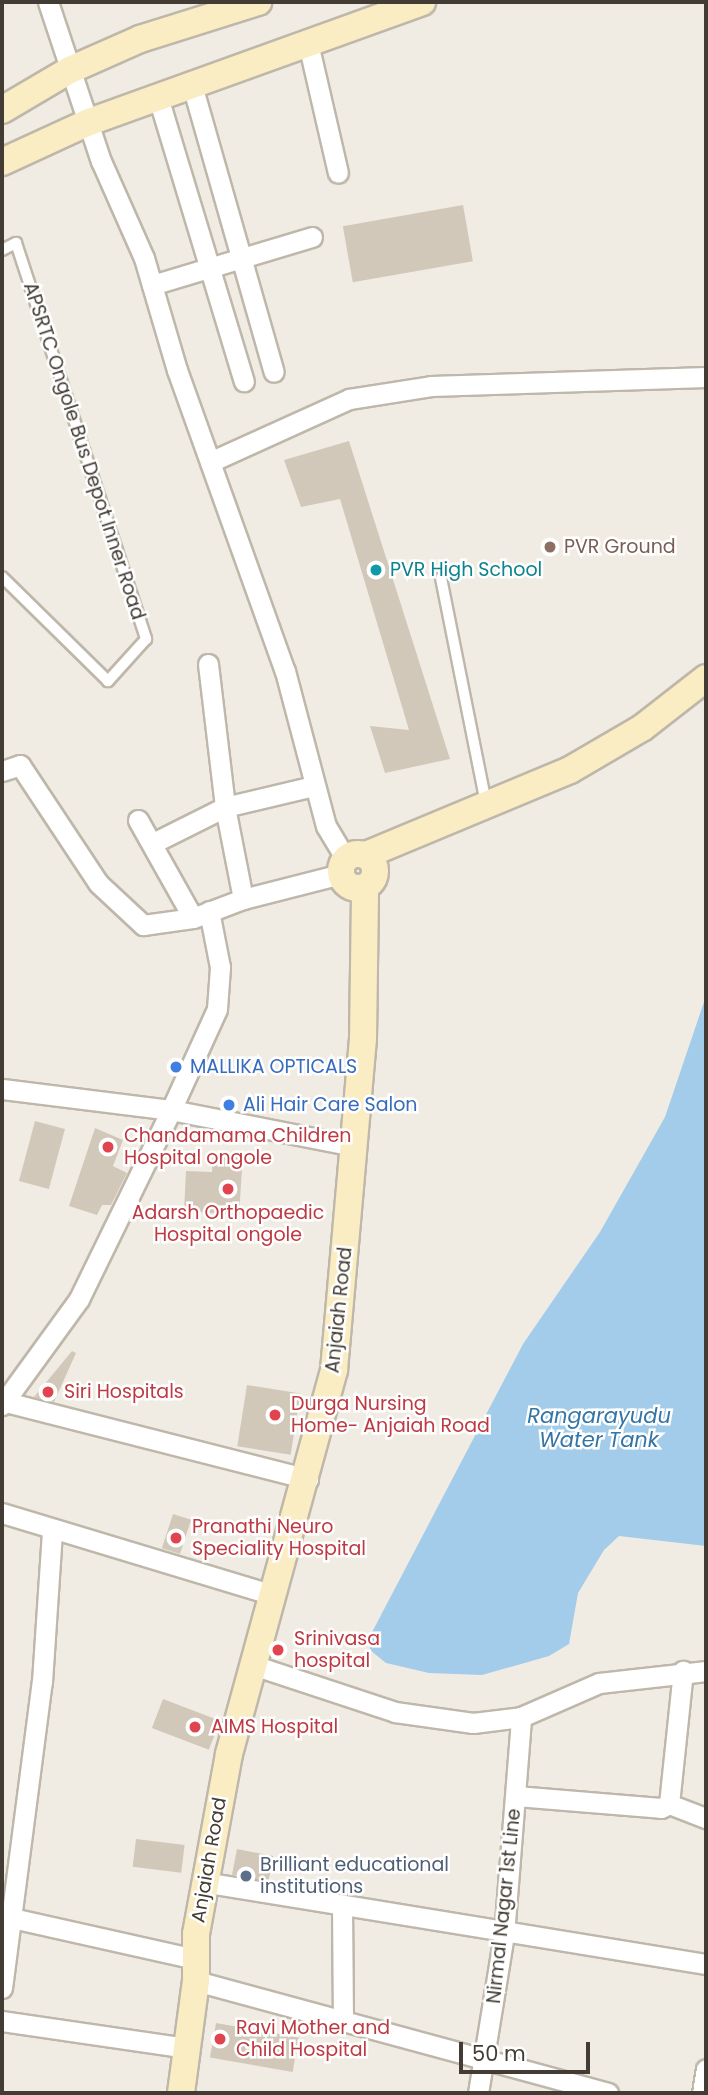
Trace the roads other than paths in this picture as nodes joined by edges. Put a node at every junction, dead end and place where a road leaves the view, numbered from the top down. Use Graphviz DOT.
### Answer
graph roads {
  1 [pos="48,2"];
  2 [pos="258,2"];
  3 [pos="422,2"];
  4 [pos="308,43"];
  5 [pos="70,70"];
  6 [pos="192,85"];
  7 [pos="158,97"];
  8 [pos="2,110"];
  9 [pos="89,122"];
  10 [pos="2,162"];
  11 [pos="338,173"];
  12 [pos="312,237"];
  13 [pos="2,250"];
  14 [pos="241,258"];
  15 [pos="208,267"];
  16 [pos="152,285"];
  17 [pos="274,372"];
  18 [pos="706,377"];
  19 [pos="244,381"];
  20 [pos="211,462"];
  21 [pos="2,577"];
  22 [pos="441,578"];
  23 [pos="208,664"];
  24 [pos="706,678"];
  25 [pos="706,694"];
  26 [pos="2,771"];
  27 [pos="314,786"];
  28 [pos="225,807"];
  29 [pos="486,807"];
  30 [pos="138,820"];
  31 [pos="153,843"];
  32 [pos="359,869"];
  33 [pos="243,899"];
  34 [pos="201,915"];
  35 [pos="2,1089"];
  36 [pos="171,1110"];
  37 [pos="354,1146"];
  38 [pos="3,1402"];
  39 [pos="308,1479"];
  40 [pos="2,1513"];
  41 [pos="52,1531"];
  42 [pos="273,1595"];
  43 [pos="253,1665"];
  44 [pos="683,1671"];
  45 [pos="706,1671"];
  46 [pos="521,1717"];
  47 [pos="516,1796"];
  48 [pos="669,1804"];
  49 [pos="706,1818"];
  50 [pos="204,1882"];
  51 [pos="342,1906"];
  52 [pos="12,1918"];
  53 [pos="504,1935"];
  54 [pos="706,1964"];
  55 [pos="196,1970"];
  56 [pos="2,1988"];
  57 [pos="2,2021"];
  58 [pos="343,2022"];
  59 [pos="187,2048"];
  60 [pos="485,2063"];
  61 [pos="706,2069"];
  62 [pos="181,2093"];
  63 [pos="478,2093"];
  64 [pos="608,2093"];
  65 [pos="702,2093"];
  1 -- 5 [label="street"];
  2 -- 5 [label="street"];
  3 -- 4 [label="street"];
  4 -- 6 [label="street"];
  4 -- 11 [label="street"];
  5 -- 8 [label="street"];
  5 -- 9 [label="street"];
  6 -- 7 [label="street"];
  6 -- 14 [label="street"];
  7 -- 9 [label="street"];
  7 -- 15 [label="street"];
  9 -- 10 [label="street"];
  9 -- 16 [label="street"];
  12 -- 14 [label="street"];
  13 -- 21 [label="lane, APSRTC Ongole Bus Depot Inner Road"];
  14 -- 15 [label="street"];
  14 -- 17 [label="street"];
  15 -- 16 [label="street"];
  15 -- 19 [label="street"];
  16 -- 20 [label="street"];
  18 -- 20 [label="street"];
  20 -- 27 [label="street"];
  22 -- 29 [label="lane"];
  23 -- 28 [label="street"];
  24 -- 29 [label="street"];
  25 -- 32 [label="street"];
  26 -- 34 [label="street"];
  27 -- 28 [label="street"];
  27 -- 32 [label="street"];
  28 -- 31 [label="street"];
  28 -- 33 [label="street"];
  29 -- 32 [label="street"];
  30 -- 31 [label="street"];
  31 -- 34 [label="street"];
  32 -- 33 [label="street"];
  32 -- 37 [label="street, Anjaiah Road"];
  33 -- 34 [label="street"];
  34 -- 36 [label="street"];
  35 -- 36 [label="street"];
  36 -- 37 [label="street"];
  36 -- 38 [label="street"];
  37 -- 39 [label="street, Anjaiah Road"];
  38 -- 39 [label="street"];
  39 -- 42 [label="street, Anjaiah Road"];
  40 -- 41 [label="street"];
  41 -- 42 [label="street"];
  41 -- 52 [label="street"];
  42 -- 43 [label="street, Anjaiah Road"];
  43 -- 46 [label="street"];
  43 -- 50 [label="street, Anjaiah Road"];
  44 -- 45 [label="street"];
  44 -- 46 [label="street"];
  44 -- 48 [label="street"];
  46 -- 47 [label="street, Nirmal Nagar 1st Line"];
  47 -- 48 [label="street"];
  47 -- 53 [label="street, Nirmal Nagar 1st Line"];
  48 -- 49 [label="street"];
  50 -- 51 [label="street"];
  50 -- 55 [label="street, Anjaiah Road"];
  51 -- 53 [label="street"];
  51 -- 58 [label="street"];
  52 -- 55 [label="street"];
  52 -- 56 [label="street"];
  53 -- 54 [label="street"];
  53 -- 60 [label="street, Nirmal Nagar 1st Line"];
  55 -- 58 [label="street"];
  55 -- 59 [label="street, Anjaiah Road"];
  57 -- 59 [label="street"];
  58 -- 60 [label="street"];
  59 -- 62 [label="street, Anjaiah Road"];
  60 -- 63 [label="street, Nirmal Nagar 1st Line"];
  60 -- 64 [label="street"];
  61 -- 65 [label="street"];
}
